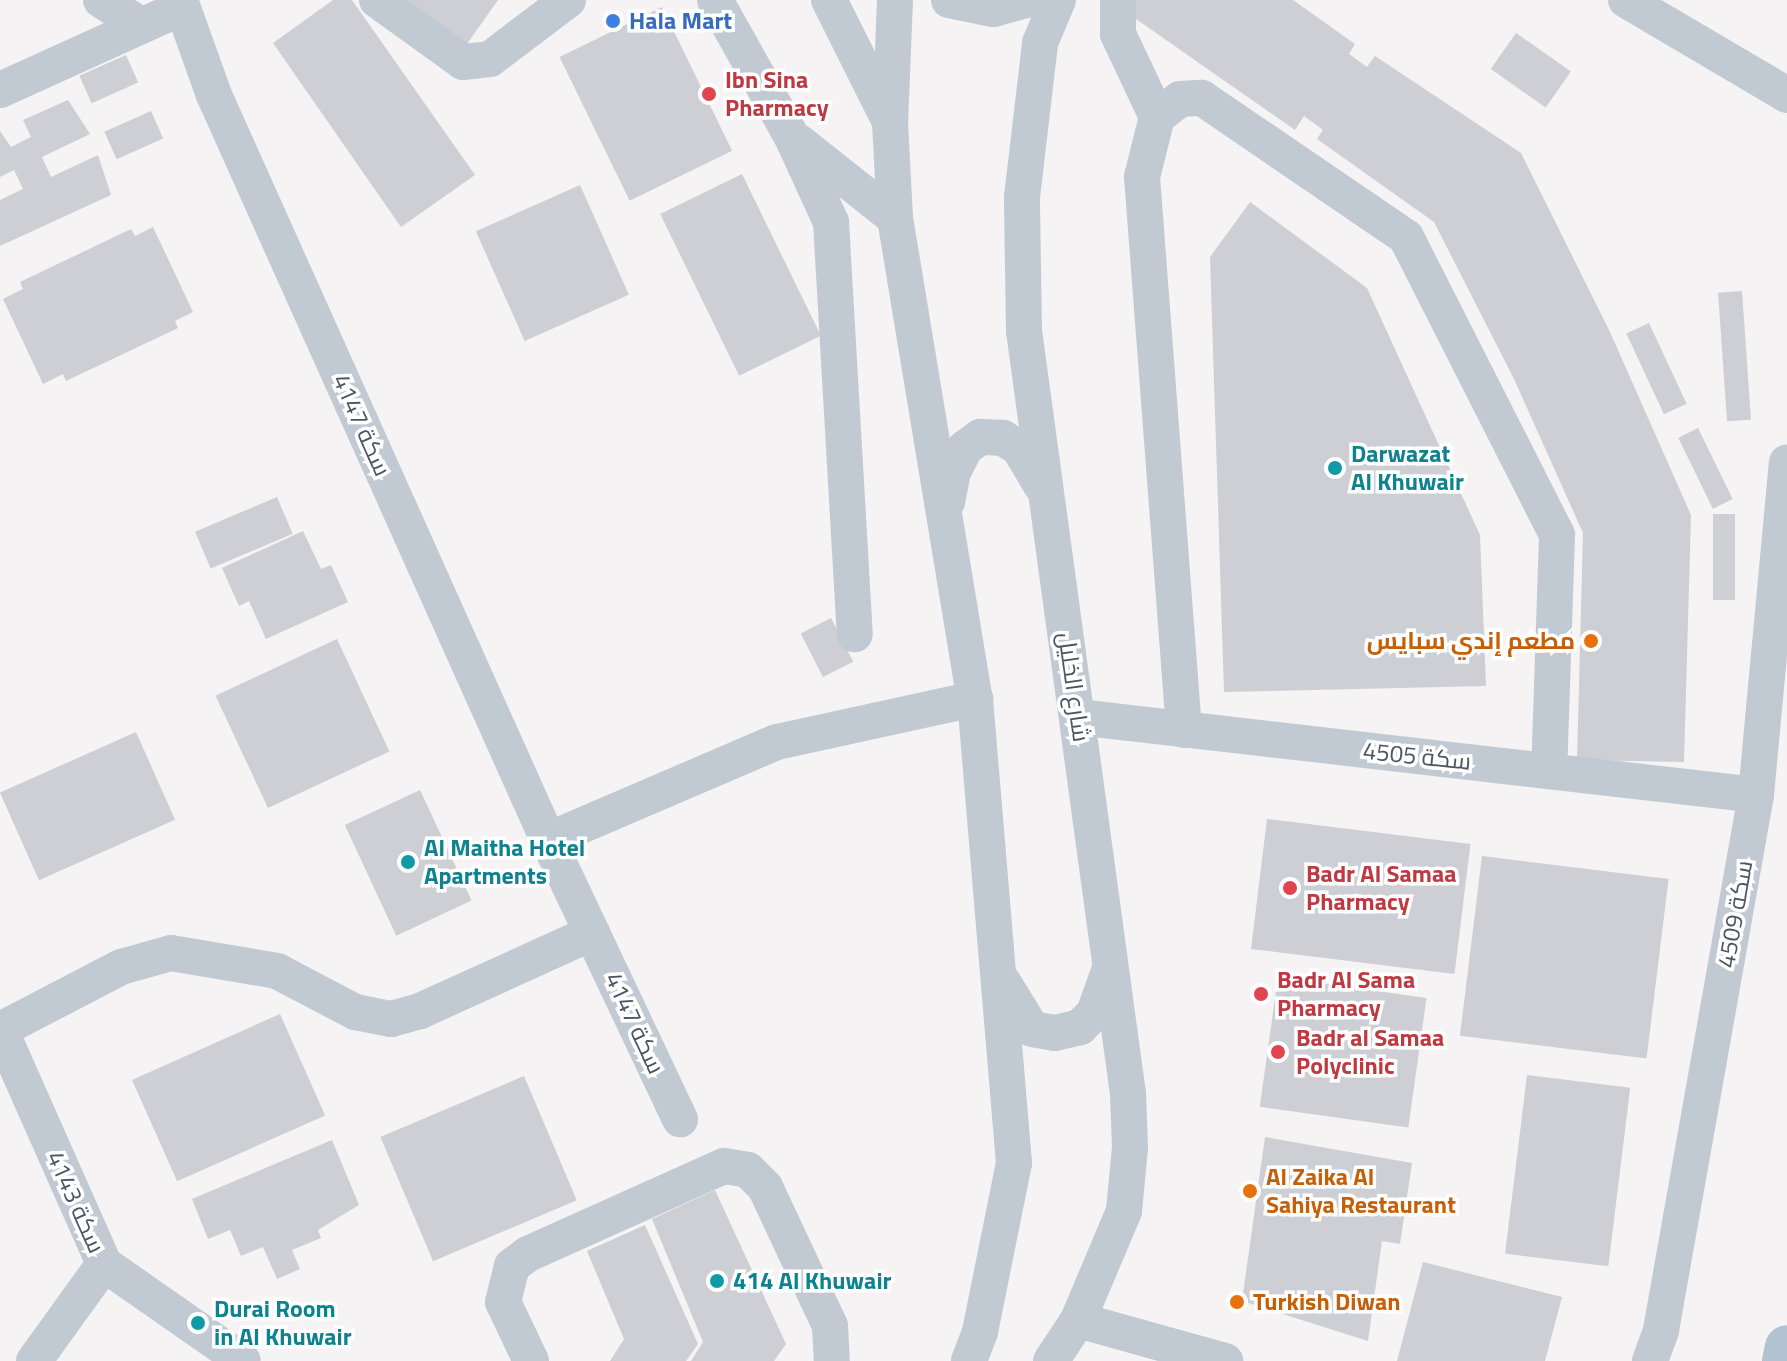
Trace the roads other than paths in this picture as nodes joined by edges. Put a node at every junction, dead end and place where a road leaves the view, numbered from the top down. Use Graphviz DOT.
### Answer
graph roads {
  1 [pos="101,0"];
  2 [pos="377,0"];
  3 [pos="568,0"];
  4 [pos="715,0"];
  5 [pos="829,0"];
  6 [pos="895,0"];
  7 [pos="949,0"];
  8 [pos="1027,0"];
  9 [pos="1058,0"];
  10 [pos="1118,0"];
  11 [pos="1626,0"];
  12 [pos="180,4"];
  13 [pos="141,25"];
  14 [pos="0,90"];
  15 [pos="1787,95"];
  16 [pos="1157,117"];
  17 [pos="890,122"];
  18 [pos="792,137"];
  19 [pos="895,218"];
  20 [pos="1787,462"];
  21 [pos="1047,497"];
  22 [pos="944,515"];
  23 [pos="855,634"];
  24 [pos="975,699"];
  25 [pos="1078,717"];
  26 [pos="1184,730"];
  27 [pos="1549,771"];
  28 [pos="1756,795"];
  29 [pos="548,840"];
  30 [pos="592,933"];
  31 [pos="1110,969"];
  32 [pos="998,974"];
  33 [pos="0,1029"];
  34 [pos="680,1119"];
  35 [pos="104,1264"];
  36 [pos="1078,1320"];
  37 [pos="1787,1347"];
  38 [pos="1166,1354"];
  39 [pos="34,1361"];
  40 [pos="243,1361"];
  41 [pos="531,1361"];
  42 [pos="832,1361"];
  43 [pos="969,1361"];
  44 [pos="1051,1361"];
  45 [pos="1225,1361"];
  46 [pos="1650,1361"];
  47 [pos="1784,1361"];
  1 -- 13 [label="street"];
  2 -- 3 [label="street"];
  4 -- 18 [label="street"];
  5 -- 17 [label="street"];
  6 -- 17 [label="street"];
  7 -- 8 [label="street"];
  9 -- 21 [label="street, شارع الخليل"];
  10 -- 16 [label="street"];
  11 -- 15 [label="street"];
  12 -- 13 [label="street, سكة 4147"];
  12 -- 29 [label="street, سكة 4147"];
  13 -- 14 [label="street, سكة 4147"];
  16 -- 26 [label="street"];
  16 -- 27 [label="street"];
  17 -- 19 [label="street"];
  18 -- 19 [label="street"];
  18 -- 23 [label="street"];
  19 -- 22 [label="street"];
  20 -- 28 [label="street, سكة 4509"];
  21 -- 22 [label="street"];
  21 -- 25 [label="street, شارع الخليل"];
  22 -- 24 [label="street"];
  24 -- 29 [label="street"];
  24 -- 32 [label="street"];
  25 -- 26 [label="street, سكة 4505"];
  25 -- 31 [label="street, شارع الخليل"];
  26 -- 27 [label="street, سكة 4505"];
  27 -- 28 [label="street, سكة 4505"];
  28 -- 46 [label="street, سكة 4509"];
  29 -- 30 [label="street, سكة 4147"];
  30 -- 33 [label="street"];
  30 -- 34 [label="street, سكة 4147"];
  31 -- 32 [label="street"];
  31 -- 36 [label="street, شارع الخليل"];
  32 -- 43 [label="street"];
  33 -- 35 [label="street, سكة 4143"];
  35 -- 39 [label="street"];
  35 -- 40 [label="street, سكة 4143"];
  36 -- 38 [label="street"];
  36 -- 44 [label="street, شارع الخليل"];
  37 -- 47 [label="main road"];
  38 -- 45 [label="street"];
  41 -- 42 [label="street"];
}
